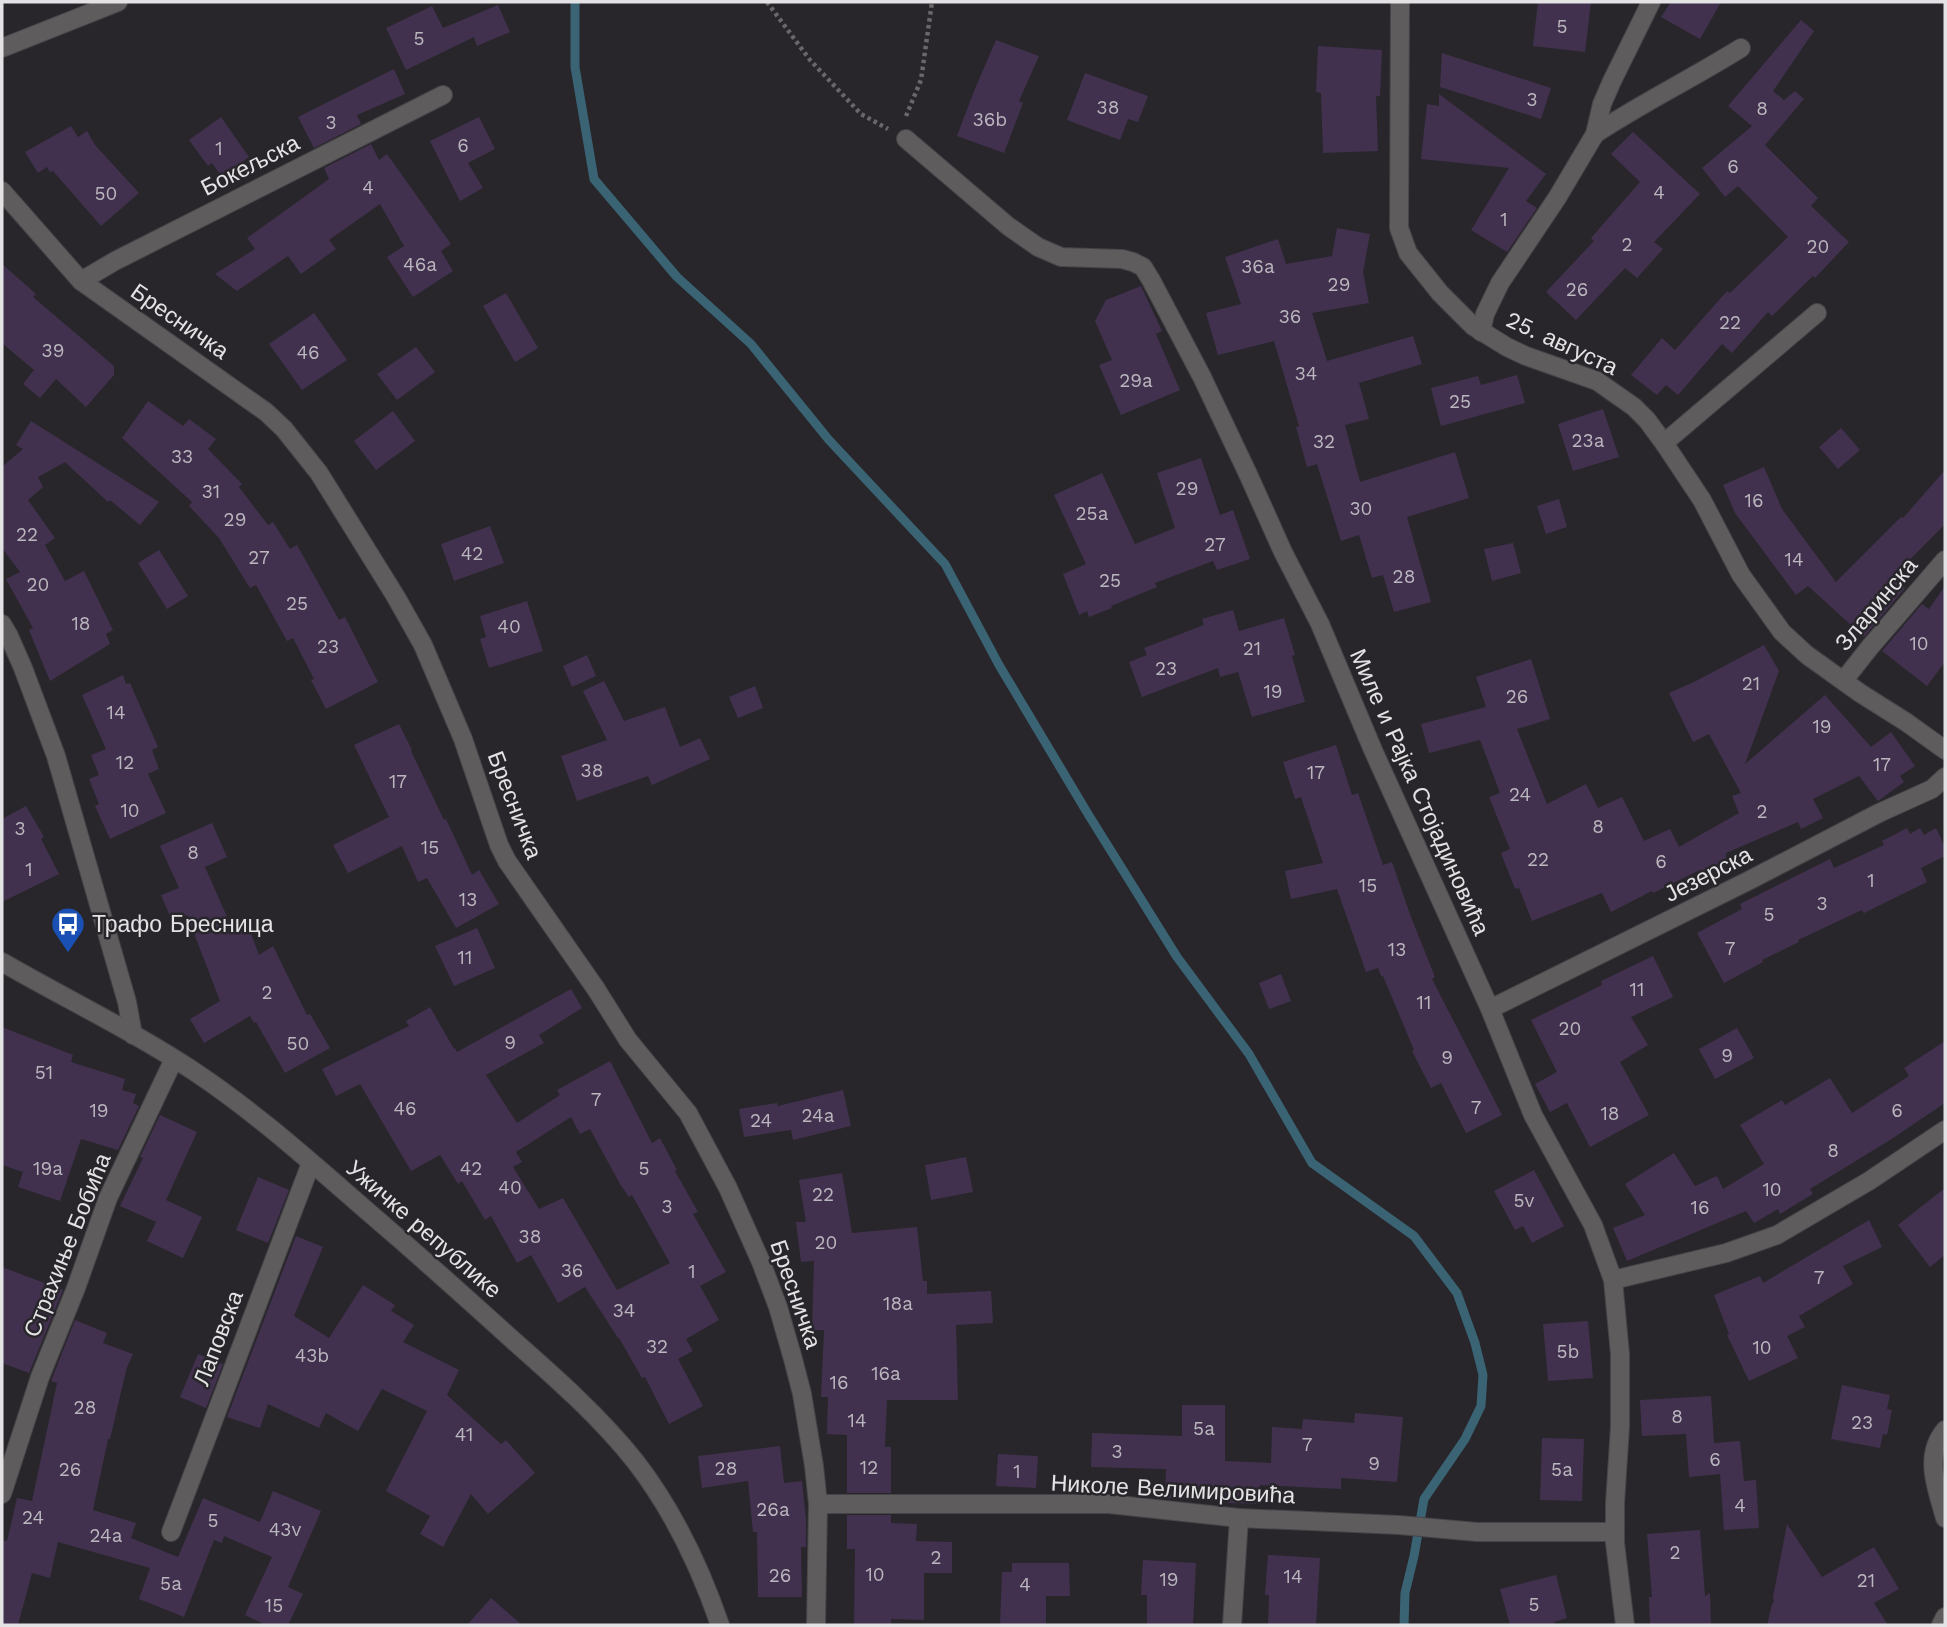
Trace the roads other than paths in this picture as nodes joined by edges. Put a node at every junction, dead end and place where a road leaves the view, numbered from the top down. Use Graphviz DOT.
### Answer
graph roads {
  1 [pos="118,2"];
  2 [pos="1401,2"];
  3 [pos="1651,2"];
  4 [pos="2,48"];
  5 [pos="1741,48"];
  6 [pos="443,95"];
  7 [pos="1595,134"];
  8 [pos="904,138"];
  9 [pos="2,191"];
  10 [pos="80,281"];
  11 [pos="1817,313"];
  12 [pos="1481,331"];
  13 [pos="1664,443"];
  14 [pos="1945,560"];
  15 [pos="2,624"];
  16 [pos="1844,680"];
  17 [pos="1945,750"];
  18 [pos="1945,777"];
  19 [pos="4,970"];
  20 [pos="1490,1009"];
  21 [pos="134,1035"];
  22 [pos="174,1059"];
  23 [pos="1945,1130"];
  24 [pos="311,1163"];
  25 [pos="1614,1280"];
  26 [pos="1945,1430"];
  27 [pos="2,1494"];
  28 [pos="818,1504"];
  29 [pos="1239,1518"];
  30 [pos="1945,1518"];
  31 [pos="171,1532"];
  32 [pos="1615,1532"];
  33 [pos="1945,1617"];
  34 [pos="720,1625"];
  35 [pos="816,1625"];
  36 [pos="1232,1625"];
  37 [pos="1625,1625"];
  38 [pos="1941,1625"];
  1 -- 4 [label="street"];
  2 -- 12 [label="street, 25. августа"];
  3 -- 7 [label="street"];
  5 -- 7 [label="street"];
  6 -- 10 [label="street, Бокељска"];
  7 -- 12 [label="street"];
  8 -- 20 [label="street, Миле и Рајка Стојадиновића"];
  9 -- 10 [label="street, Бресничка"];
  10 -- 28 [label="street, Бресничка"];
  11 -- 13 [label="street"];
  12 -- 13 [label="street, 25. августа"];
  13 -- 16 [label="street, 25. августа"];
  14 -- 16 [label="street, Зларинска"];
  15 -- 21 [label="street"];
  16 -- 17 [label="street, 25. августа"];
  18 -- 20 [label="street, Језерска"];
  19 -- 21 [label="street, Ужичке републике"];
  20 -- 25 [label="street, Миле и Рајка Стојадиновића"];
  21 -- 22 [label="street, Ужичке републике"];
  22 -- 24 [label="street, Ужичке републике"];
  22 -- 27 [label="street, Страхиње Бобића"];
  23 -- 25 [label="street"];
  24 -- 31 [label="street, Лаповска"];
  24 -- 34 [label="street, Ужичке републике"];
  25 -- 32 [label="street, Миле и Рајка Стојадиновића"];
  26 -- 30 [label="street"];
  28 -- 29 [label="street, Николе Велимировића"];
  28 -- 35 [label="street, Бресничка"];
  29 -- 32 [label="street, Николе Велимировића"];
  29 -- 36 [label="street"];
  32 -- 37 [label="street, Миле и Рајка Стојадиновића"];
  33 -- 38 [label="street"];
}
